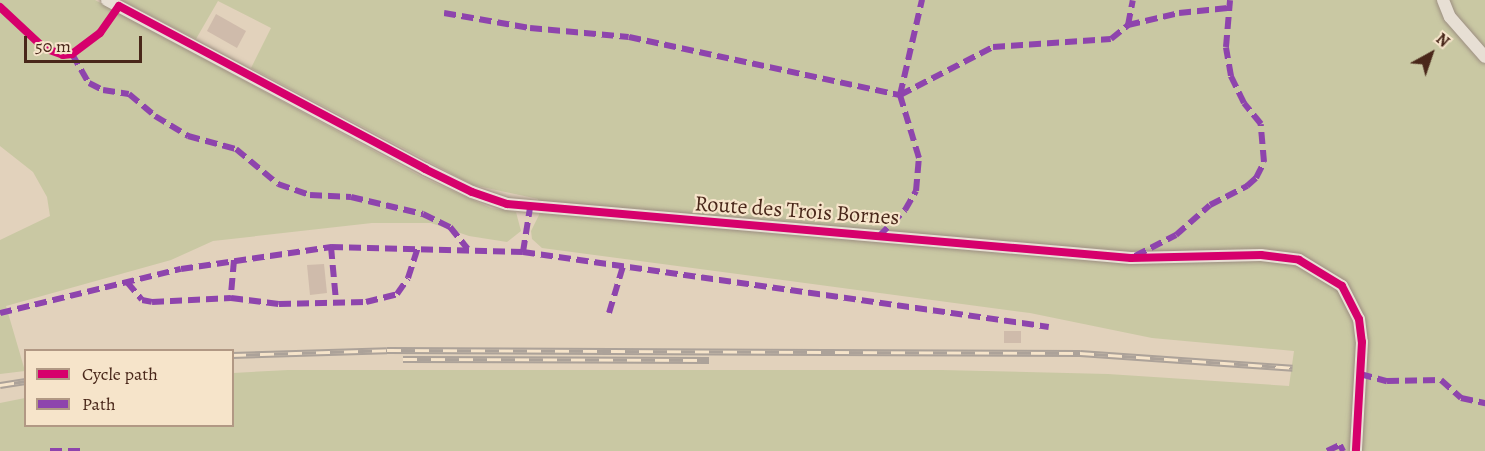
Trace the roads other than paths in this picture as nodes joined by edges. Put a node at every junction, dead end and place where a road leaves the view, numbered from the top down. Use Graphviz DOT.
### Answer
graph roads {
  1 [pos="106,0"];
  2 [pos="1443,0"];
  3 [pos="1485,57"];
  4 [pos="1356,451"];
  1 -- 4 [label="street, Route des Trois Bornes"];
  2 -- 3 [label="street"];
}
